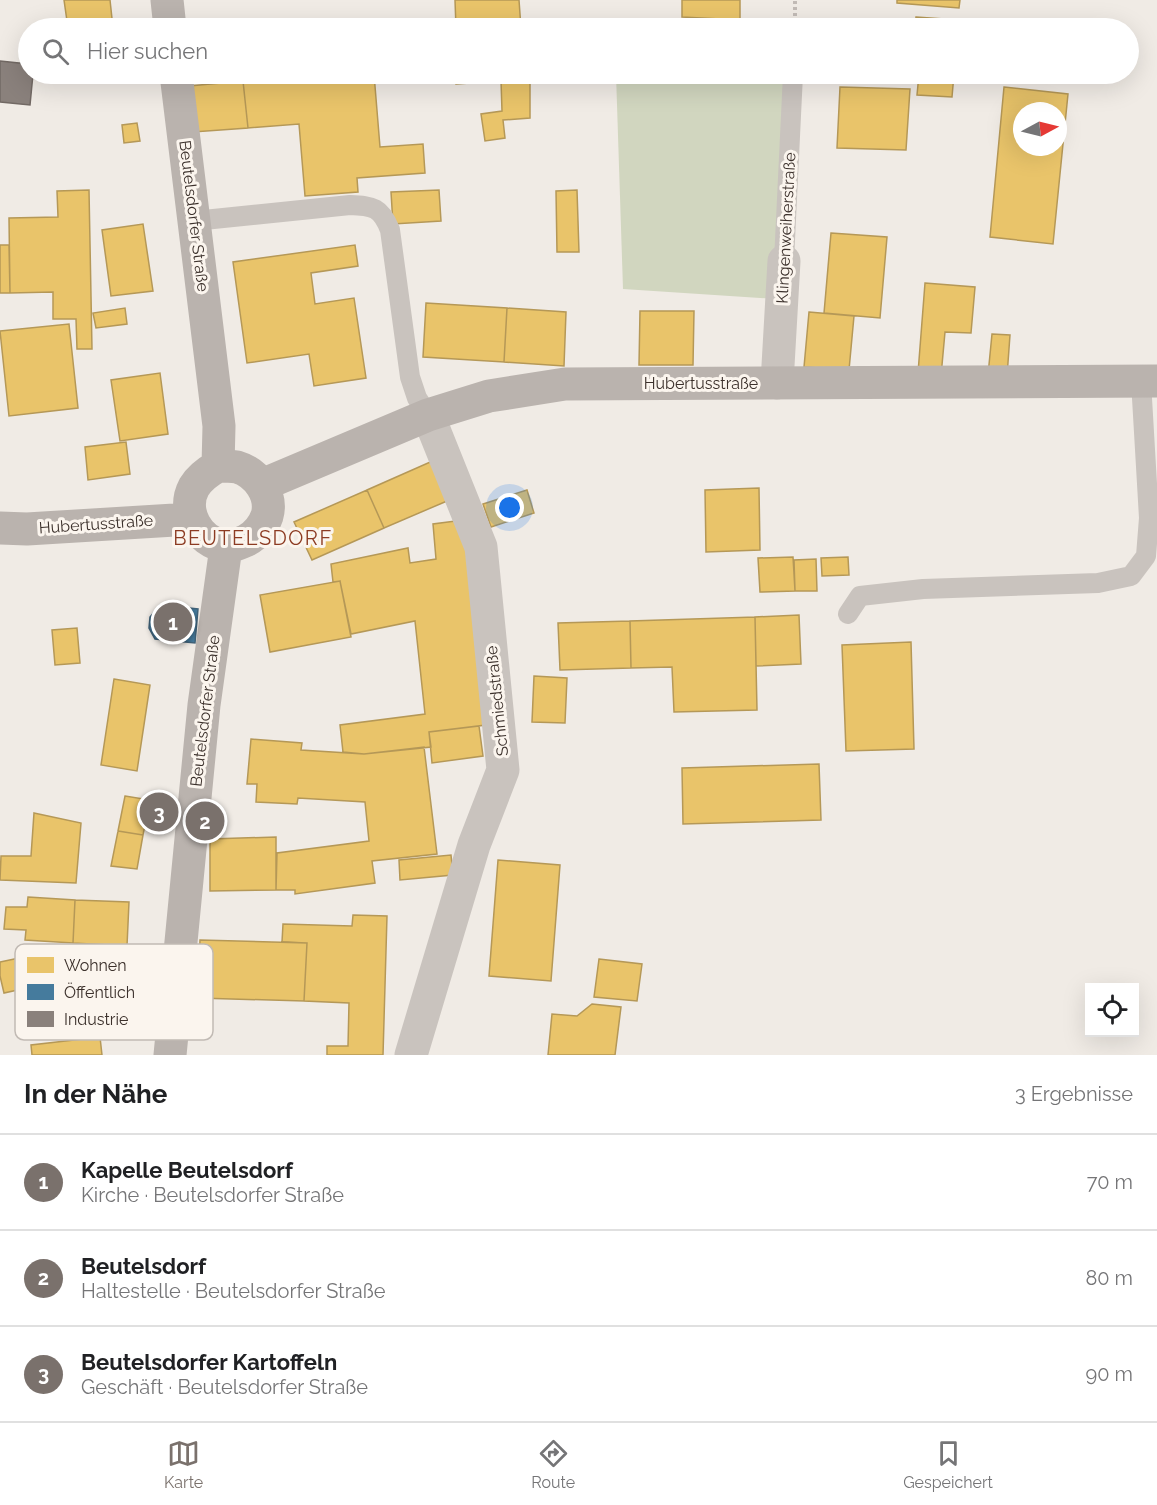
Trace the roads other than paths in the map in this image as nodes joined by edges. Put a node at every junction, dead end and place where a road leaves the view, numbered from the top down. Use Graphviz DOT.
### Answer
graph roads {
  1 [pos="166,0"];
  2 [pos="169,18"];
  3 [pos="177,84"];
  4 [pos="793,84"];
  5 [pos="194,221"];
  6 [pos="784,261"];
  7 [pos="1149,381"];
  8 [pos="777,383"];
  9 [pos="428,415"];
  10 [pos="218,466"];
  11 [pos="262,485"];
  12 [pos="191,519"];
  13 [pos="0,528"];
  14 [pos="226,547"];
  15 [pos="848,614"];
  16 [pos="181,944"];
  17 [pos="171,1040"];
  18 [pos="170,1055"];
  19 [pos="411,1055"];
  1 -- 2 [label="street"];
  3 -- 5 [label="street, Beutelsdorfer Straße"];
  4 -- 6 [label="lane, Klingenweiherstraße"];
  5 -- 9 [label="lane"];
  5 -- 10 [label="street, Beutelsdorfer Straße"];
  6 -- 8 [label="street, Klingenweiherstraße"];
  7 -- 8 [label="street, Hubertusstraße"];
  7 -- 15 [label="lane"];
  8 -- 9 [label="street, Hubertusstraße"];
  9 -- 11 [label="street, Hubertusstraße"];
  9 -- 19 [label="street, Schmiedstraße"];
  10 -- 11 [label="street"];
  10 -- 12 [label="street"];
  11 -- 14 [label="street"];
  12 -- 13 [label="street, Hubertusstraße"];
  12 -- 14 [label="street"];
  14 -- 16 [label="street, Beutelsdorfer Straße"];
  17 -- 18 [label="street, Beutelsdorfer Straße"];
}
